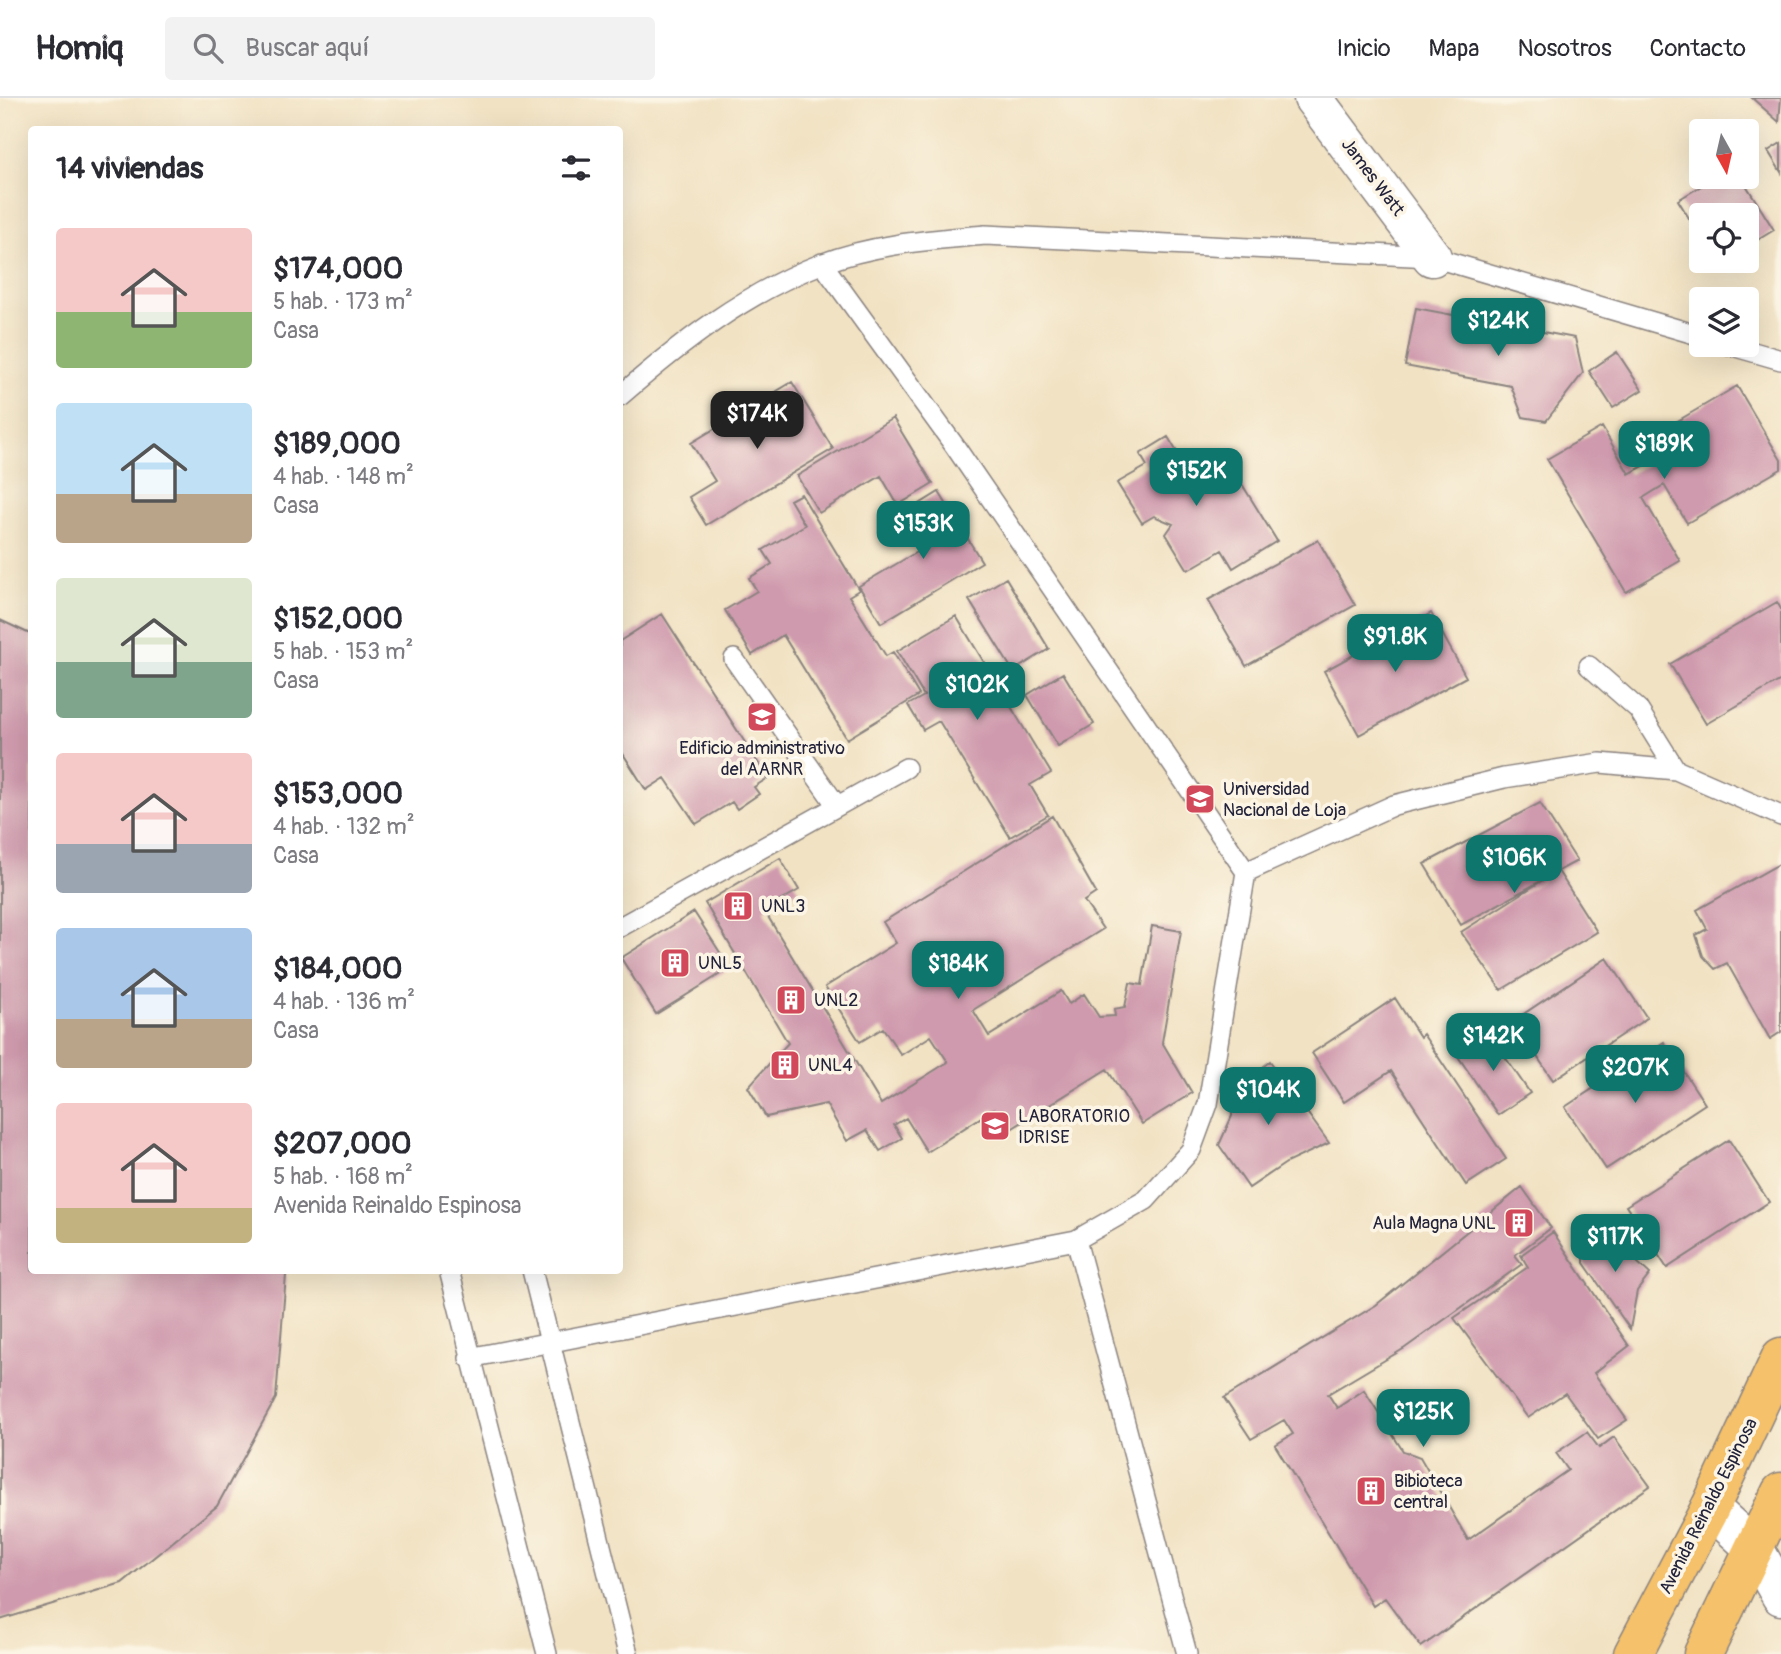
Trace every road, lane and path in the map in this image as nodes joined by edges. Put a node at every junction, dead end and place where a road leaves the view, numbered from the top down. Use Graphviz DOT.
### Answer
graph roads {
  1 [pos="1313,98"];
  2 [pos="1432,257"];
  3 [pos="822,263"];
  4 [pos="1689,332"];
  5 [pos="1759,354"];
  6 [pos="1781,360"];
  7 [pos="623,393"];
  8 [pos="734,659"];
  9 [pos="1589,666"];
  10 [pos="906,768"];
  11 [pos="1676,770"];
  12 [pos="837,806"];
  13 [pos="1781,816"];
  14 [pos="1245,872"];
  15 [pos="623,925"];
  16 [pos="1076,1240"];
  17 [pos="450,1274"];
  18 [pos="533,1274"];
  19 [pos="549,1343"];
  20 [pos="1781,1357"];
  21 [pos="469,1358"];
  22 [pos="1781,1492"];
  23 [pos="1710,1508"];
  24 [pos="1754,1548"];
  25 [pos="1781,1596"];
  26 [pos="547,1654"];
  27 [pos="628,1654"];
  28 [pos="1188,1654"];
  29 [pos="1633,1654"];
  30 [pos="1703,1654"];
  1 -- 2 [label="street, James Watt"];
  2 -- 3 [label="lane"];
  2 -- 4 [label="lane"];
  3 -- 7 [label="lane"];
  3 -- 14 [label="lane"];
  5 -- 6 [label="lane"];
  8 -- 12 [label="lane"];
  9 -- 11 [label="lane"];
  10 -- 12 [label="lane"];
  11 -- 13 [label="lane"];
  11 -- 14 [label="lane"];
  12 -- 15 [label="lane"];
  14 -- 16 [label="lane"];
  16 -- 19 [label="lane"];
  16 -- 28 [label="lane"];
  17 -- 21 [label="lane"];
  18 -- 19 [label="lane"];
  19 -- 21 [label="lane"];
  19 -- 27 [label="lane"];
  20 -- 23 [label="main road, Avenida Reinaldo Espinosa"];
  21 -- 26 [label="lane"];
  22 -- 24 [label="main road"];
  23 -- 24 [label="street"];
  23 -- 29 [label="main road, Avenida Reinaldo Espinosa"];
  24 -- 25 [label="street"];
  24 -- 30 [label="main road"];
}
